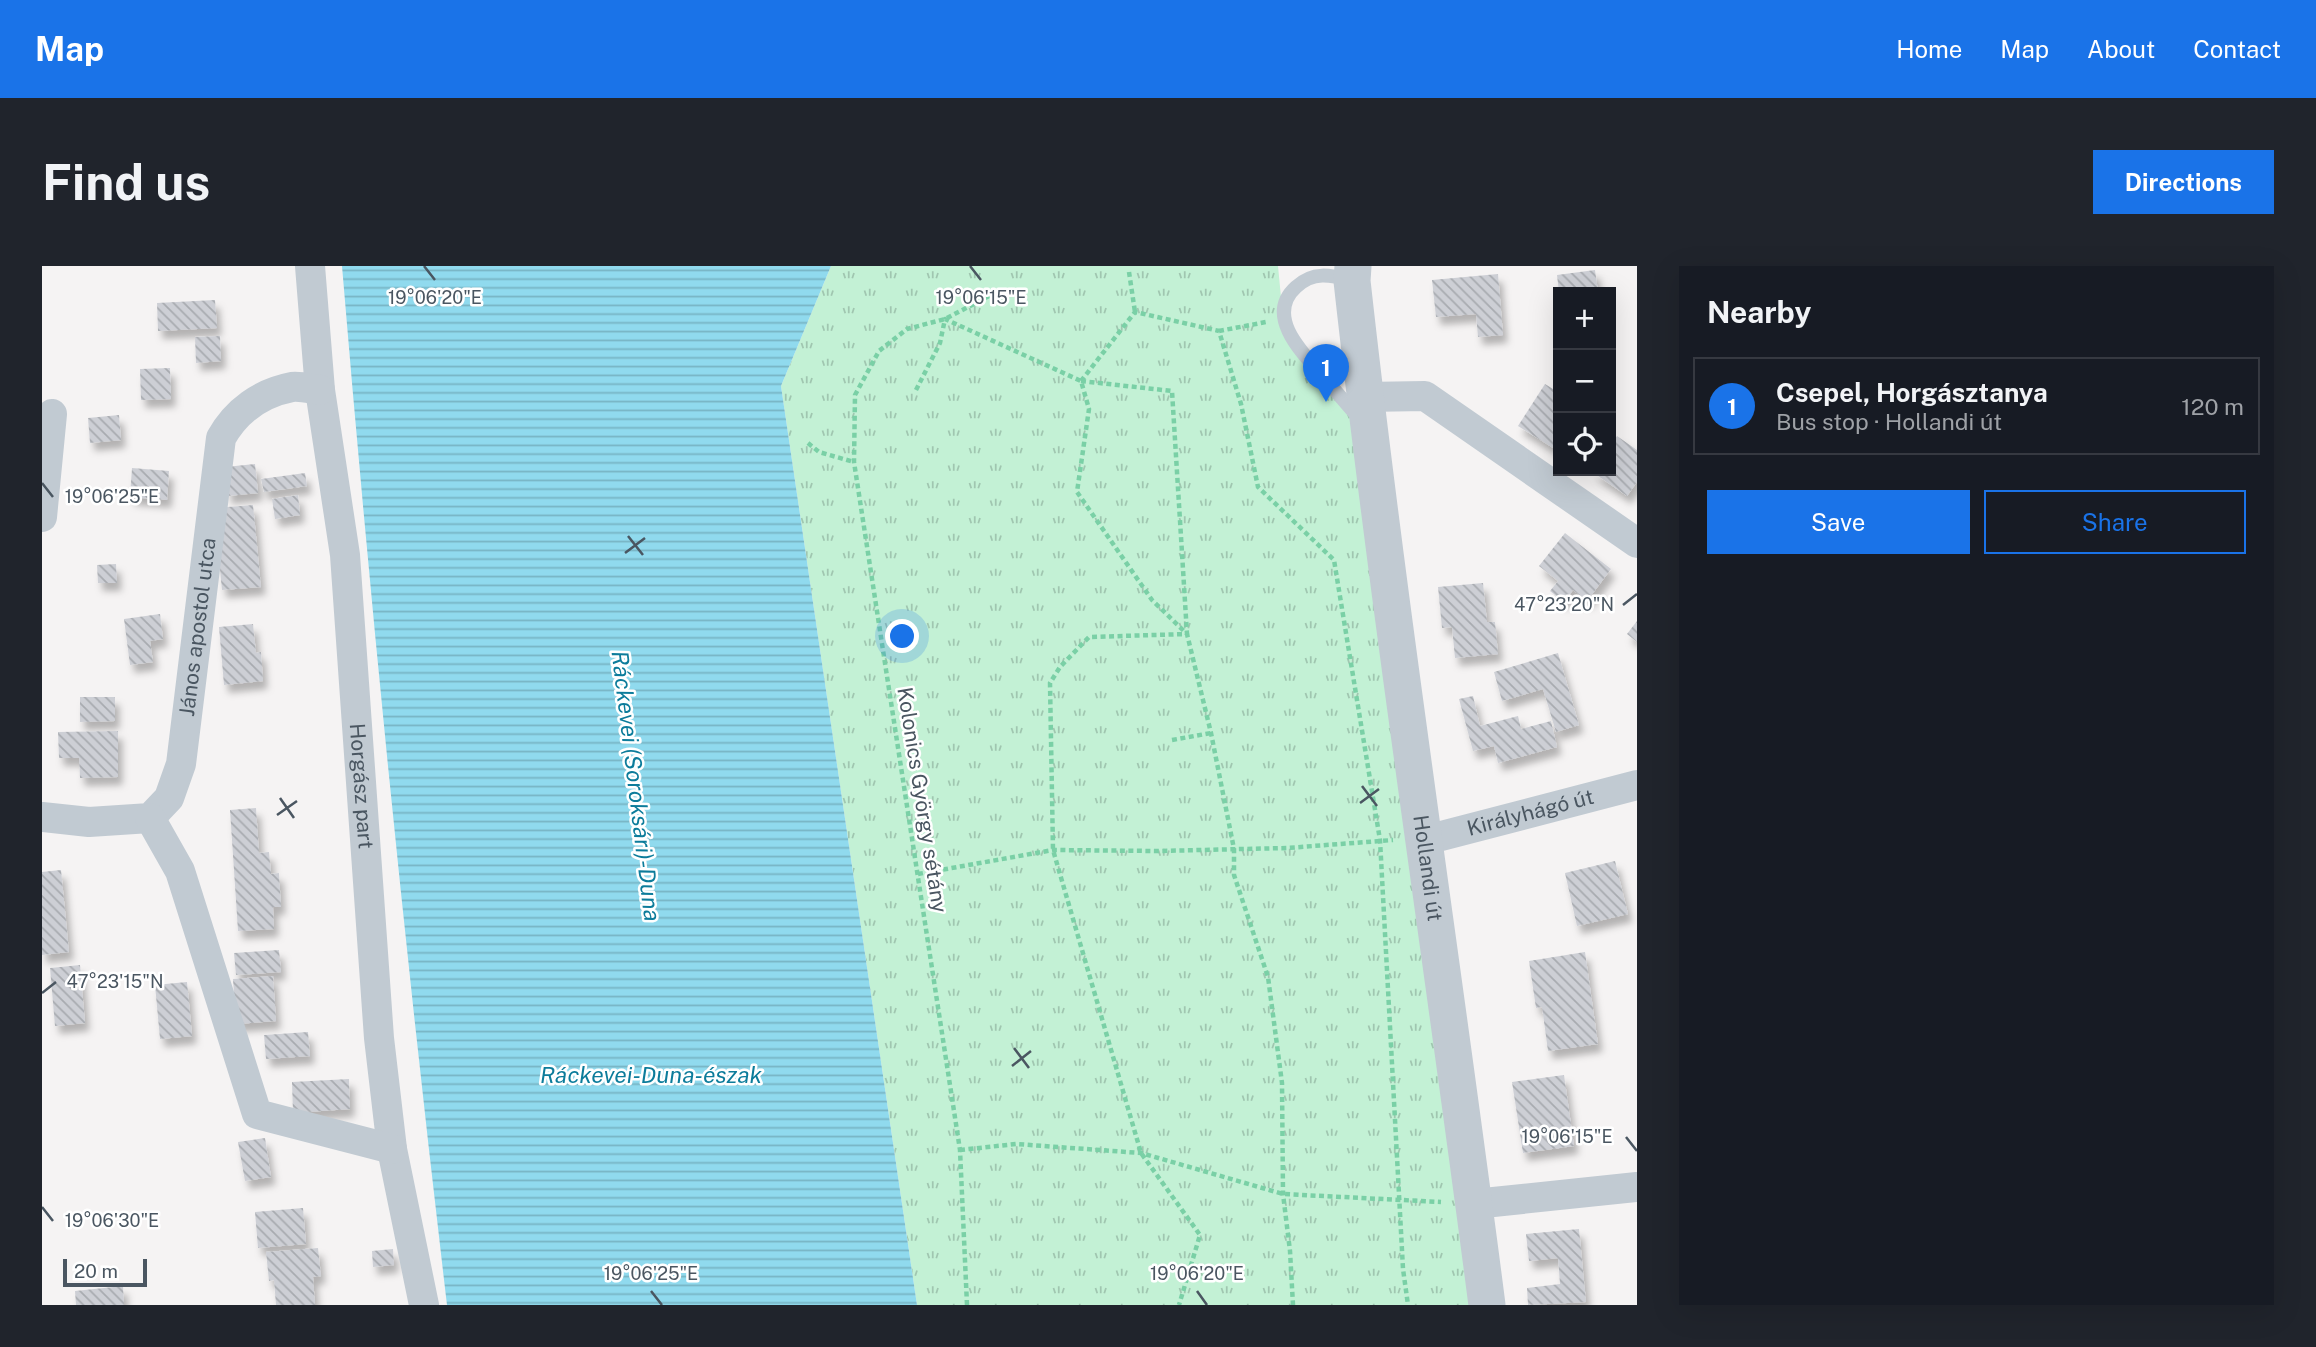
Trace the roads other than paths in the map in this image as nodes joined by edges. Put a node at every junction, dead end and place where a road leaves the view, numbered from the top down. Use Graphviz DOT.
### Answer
graph roads {
  1 [pos="310,266"];
  2 [pos="1353,273"];
  3 [pos="320,390"];
  4 [pos="52,414"];
  5 [pos="1368,414"];
  6 [pos="42,517"];
  7 [pos="1637,543"];
  8 [pos="1637,785"];
  9 [pos="42,817"];
  10 [pos="150,818"];
  11 [pos="1422,841"];
  12 [pos="392,1149"];
  13 [pos="1637,1187"];
  14 [pos="1474,1204"];
  15 [pos="425,1305"];
  16 [pos="1487,1305"];
  1 -- 3 [label="street, Horgász part"];
  2 -- 5 [label="street, Hollandi út"];
  2 -- 5 [label="lane, Hollandi út"];
  3 -- 10 [label="street, János apostol utca"];
  3 -- 12 [label="street, Horgász part"];
  4 -- 6 [label="street"];
  5 -- 7 [label="street"];
  5 -- 11 [label="street, Hollandi út"];
  8 -- 11 [label="street, Királyhágó út"];
  9 -- 10 [label="street"];
  10 -- 12 [label="street"];
  11 -- 14 [label="street, Hollandi út"];
  12 -- 15 [label="street, Horgász part"];
  13 -- 14 [label="street"];
  14 -- 16 [label="street, Hollandi út"];
}
